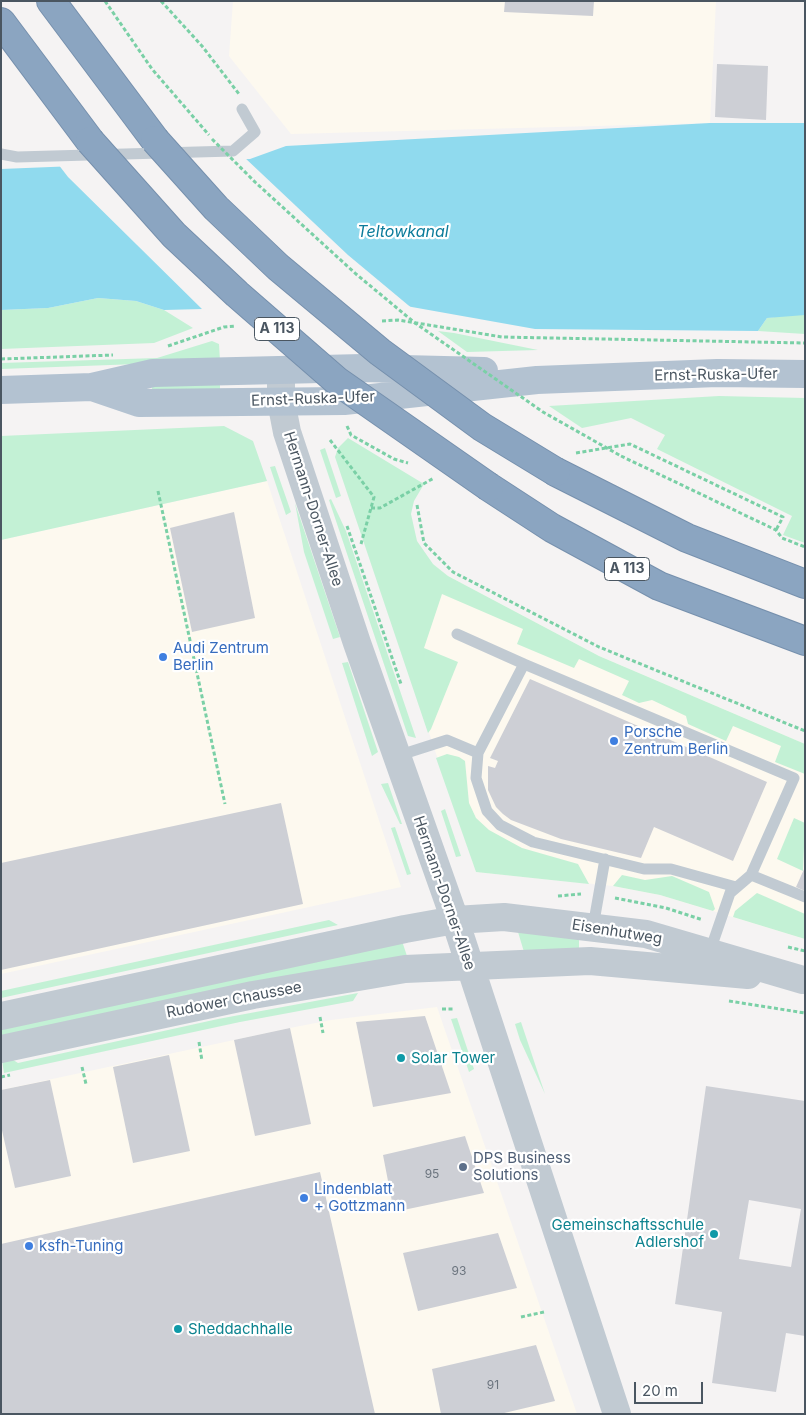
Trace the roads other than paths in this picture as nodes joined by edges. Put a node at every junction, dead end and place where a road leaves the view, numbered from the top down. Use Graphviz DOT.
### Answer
graph roads {
  1 [pos="51,1"];
  2 [pos="1,22"];
  3 [pos="242,109"];
  4 [pos="1,154"];
  5 [pos="280,370"];
  6 [pos="805,374"];
  7 [pos="537,380"];
  8 [pos="92,387"];
  9 [pos="1,390"];
  10 [pos="282,401"];
  11 [pos="805,584"];
  12 [pos="775,631"];
  13 [pos="457,634"];
  14 [pos="805,641"];
  15 [pos="805,658"];
  16 [pos="524,664"];
  17 [pos="478,753"];
  18 [pos="397,756"];
  19 [pos="799,780"];
  20 [pos="605,859"];
  21 [pos="751,875"];
  22 [pos="736,887"];
  23 [pos="805,897"];
  24 [pos="455,920"];
  25 [pos="593,927"];
  26 [pos="710,951"];
  27 [pos="470,966"];
  28 [pos="804,980"];
  29 [pos="1,1016"];
  30 [pos="1,1049"];
  31 [pos="617,1414"];
  1 -- 11 [label="highway, bridge"];
  2 -- 12 [label="highway, A 113, bridge"];
  3 -- 4 [label="lane"];
  5 -- 7 [label="main road, Ernst-Ruska-Ufer"];
  5 -- 8 [label="main road, Ernst-Ruska-Ufer"];
  5 -- 10 [label="street, Hermann-Dorner-Allee"];
  6 -- 7 [label="main road, Ernst-Ruska-Ufer"];
  7 -- 10 [label="main road, Ernst-Ruska-Ufer"];
  8 -- 9 [label="main road, Ernst-Ruska-Ufer"];
  8 -- 10 [label="main road, Ernst-Ruska-Ufer"];
  10 -- 18 [label="street, Hermann-Dorner-Allee"];
  12 -- 14 [label="highway, A 113"];
  12 -- 15 [label="highway"];
  13 -- 16 [label="lane"];
  16 -- 17 [label="lane"];
  16 -- 19 [label="lane"];
  17 -- 18 [label="lane"];
  17 -- 20 [label="lane"];
  18 -- 24 [label="street, Hermann-Dorner-Allee"];
  19 -- 21 [label="lane"];
  20 -- 22 [label="lane"];
  20 -- 25 [label="lane"];
  21 -- 22 [label="lane"];
  21 -- 23 [label="lane"];
  22 -- 26 [label="lane"];
  24 -- 25 [label="street, Eisenhutweg"];
  24 -- 27 [label="street, Hermann-Dorner-Allee"];
  24 -- 29 [label="street"];
  25 -- 26 [label="street, Eisenhutweg"];
  26 -- 28 [label="street, Eisenhutweg"];
  27 -- 28 [label="street, Eisenhutweg"];
  27 -- 30 [label="street, Rudower Chaussee"];
  27 -- 31 [label="street, Hermann-Dorner-Allee"];
}
